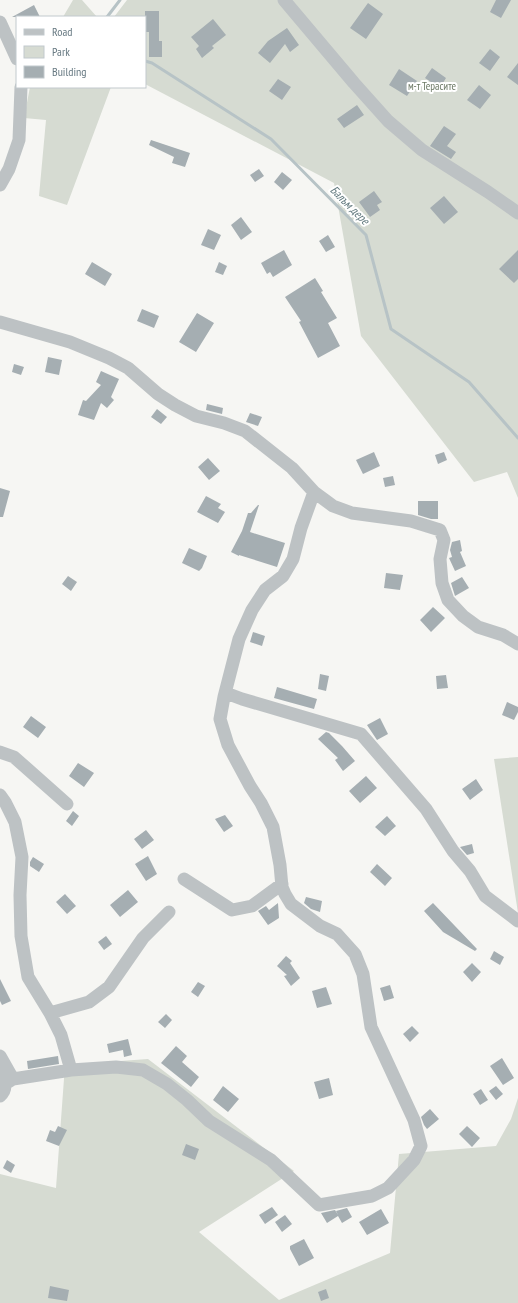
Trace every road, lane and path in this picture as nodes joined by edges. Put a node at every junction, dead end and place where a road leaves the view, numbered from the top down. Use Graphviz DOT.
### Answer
graph roads {
  1 [pos="284,0"];
  2 [pos="0,22"];
  3 [pos="16,57"];
  4 [pos="21,88"];
  5 [pos="0,185"];
  6 [pos="518,213"];
  7 [pos="0,322"];
  8 [pos="314,492"];
  9 [pos="518,644"];
  10 [pos="226,692"];
  11 [pos="0,752"];
  12 [pos="0,795"];
  13 [pos="67,804"];
  14 [pos="184,879"];
  15 [pos="282,884"];
  16 [pos="169,912"];
  17 [pos="518,921"];
  18 [pos="50,1013"];
  19 [pos="0,1056"];
  20 [pos="71,1070"];
  21 [pos="6,1079"];
  22 [pos="0,1096"];
  1 -- 6 [label="street"];
  2 -- 3 [label="street"];
  4 -- 5 [label="street"];
  7 -- 8 [label="street"];
  8 -- 9 [label="street"];
  8 -- 10 [label="street"];
  10 -- 15 [label="street"];
  10 -- 17 [label="street"];
  11 -- 13 [label="street"];
  12 -- 18 [label="street"];
  14 -- 15 [label="street"];
  15 -- 20 [label="street"];
  16 -- 18 [label="street"];
  18 -- 20 [label="street"];
  19 -- 21 [label="street"];
  20 -- 21 [label="street"];
  21 -- 22 [label="street"];
}
